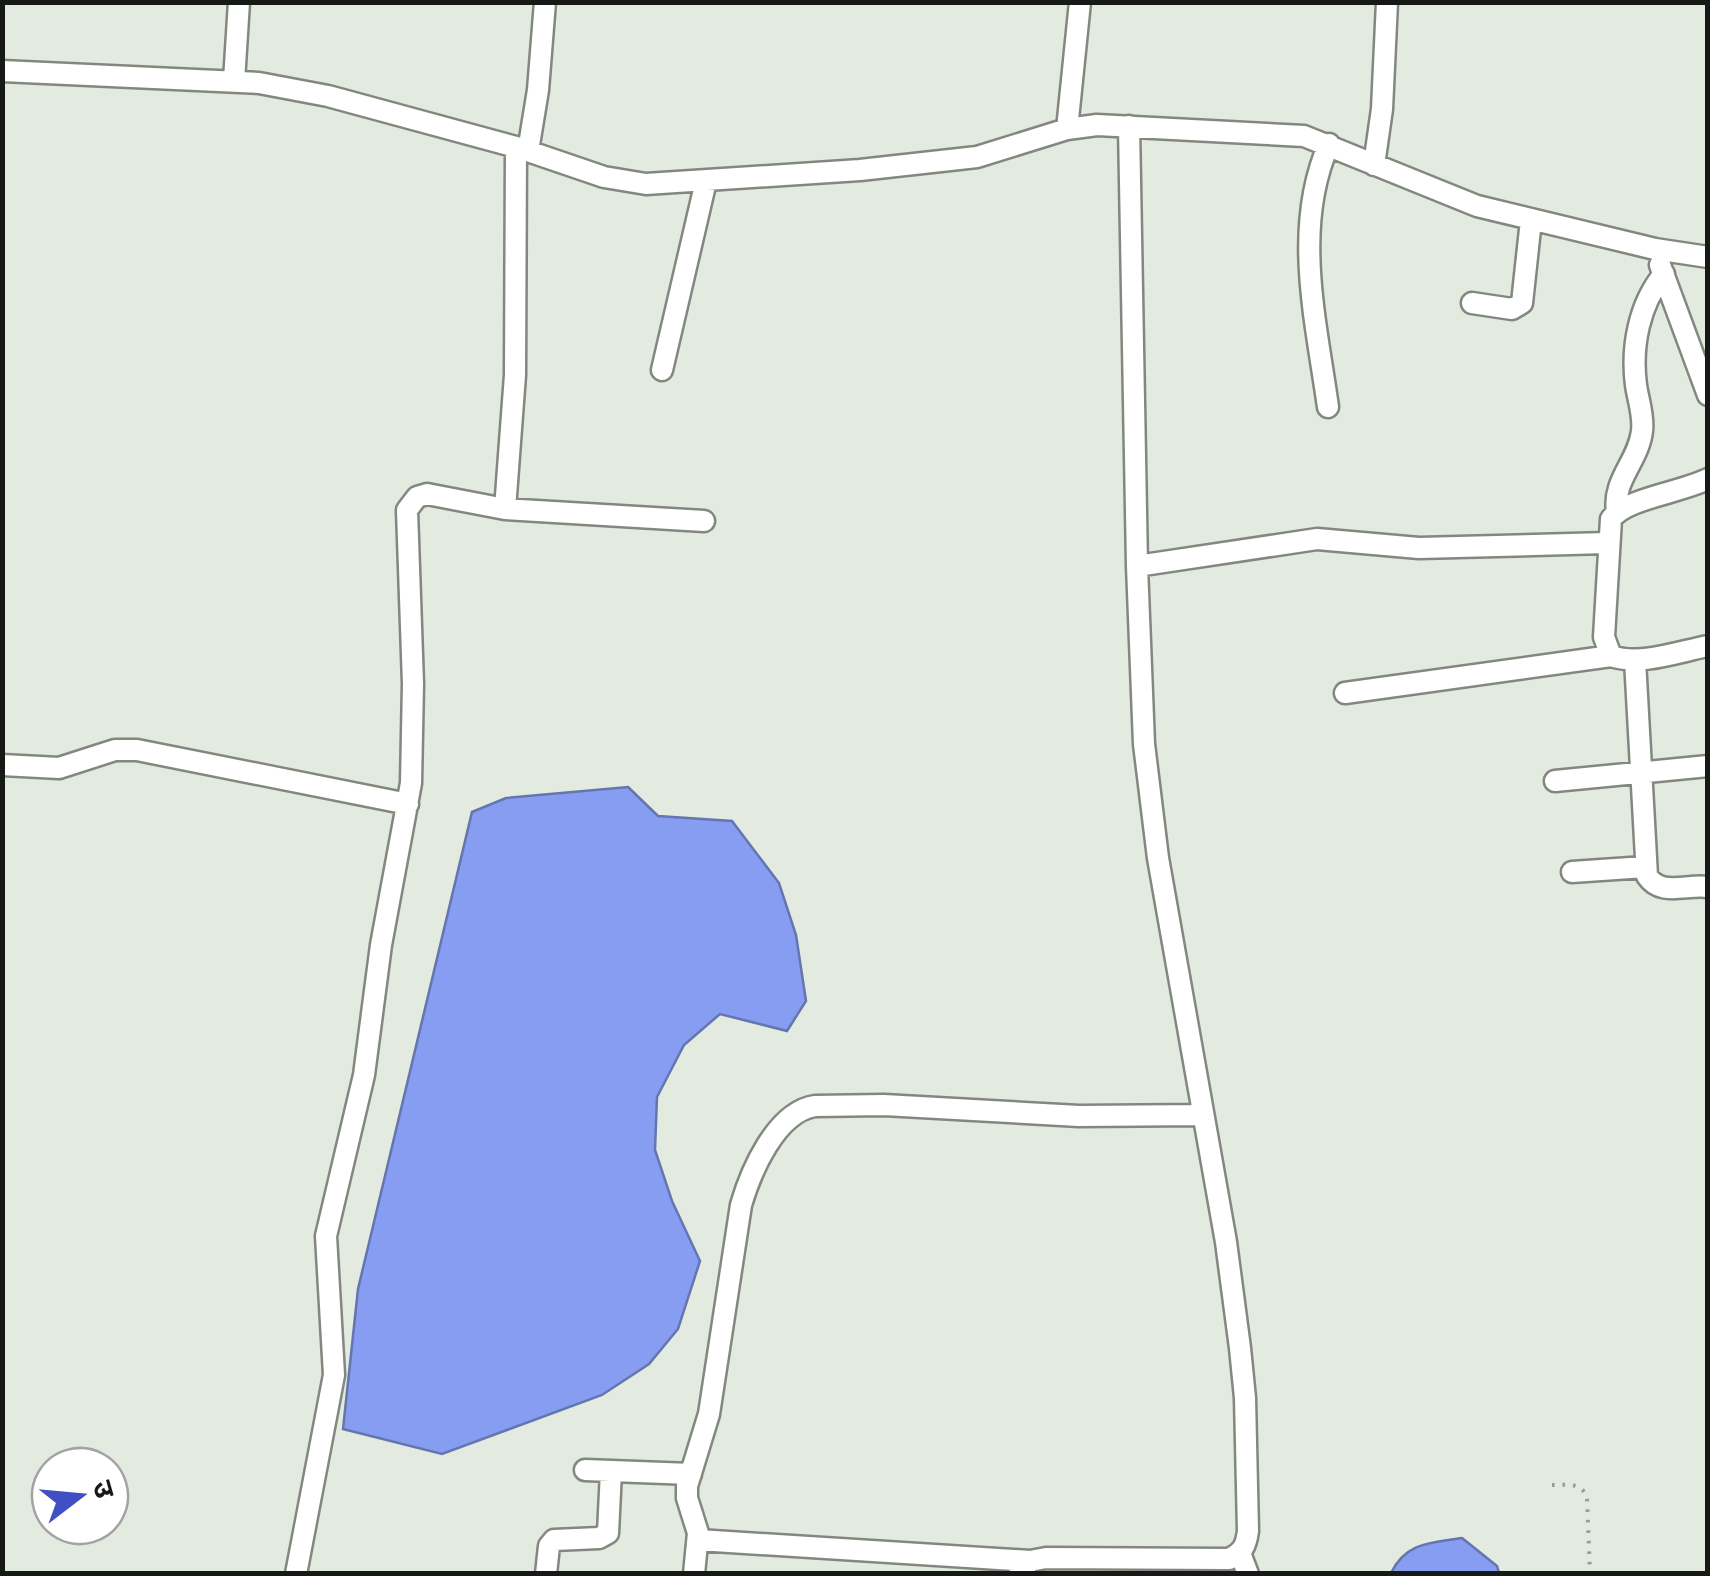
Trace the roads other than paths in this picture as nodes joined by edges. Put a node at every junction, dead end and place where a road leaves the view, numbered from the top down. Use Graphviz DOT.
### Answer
graph roads {
  1 [pos="239,2"];
  2 [pos="546,2"];
  3 [pos="1080,2"];
  4 [pos="1387,2"];
  5 [pos="2,71"];
  6 [pos="234,81"];
  7 [pos="1129,126"];
  8 [pos="1067,129"];
  9 [pos="1329,144"];
  10 [pos="522,149"];
  11 [pos="1374,164"];
  12 [pos="706,181"];
  13 [pos="1531,220"];
  14 [pos="1655,250"];
  15 [pos="1708,256"];
  16 [pos="1664,274"];
  17 [pos="1472,303"];
  18 [pos="662,370"];
  19 [pos="1708,394"];
  20 [pos="1328,407"];
  21 [pos="1708,479"];
  22 [pos="504,508"];
  23 [pos="1616,512"];
  24 [pos="704,520"];
  25 [pos="1607,543"];
  26 [pos="1137,566"];
  27 [pos="1708,646"];
  28 [pos="1611,656"];
  29 [pos="1635,660"];
  30 [pos="1345,693"];
  31 [pos="2,765"];
  32 [pos="1708,766"];
  33 [pos="1641,775"];
  34 [pos="1555,782"];
  35 [pos="408,804"];
  36 [pos="1646,867"];
  37 [pos="1572,872"];
  38 [pos="1708,887"];
  39 [pos="1204,1115"];
  40 [pos="585,1470"];
  41 [pos="611,1471"];
  42 [pos="691,1474"];
  43 [pos="698,1540"];
  44 [pos="1244,1563"];
  45 [pos="1024,1567"];
  46 [pos="296,1574"];
  47 [pos="546,1574"];
  48 [pos="694,1574"];
  1 -- 6 [label="street"];
  2 -- 10 [label="street"];
  3 -- 8 [label="street"];
  4 -- 11 [label="street"];
  5 -- 6 [label="street"];
  6 -- 10 [label="street"];
  7 -- 8 [label="street"];
  7 -- 9 [label="street"];
  7 -- 26 [label="street"];
  8 -- 12 [label="street"];
  9 -- 11 [label="street"];
  9 -- 20 [label="street"];
  10 -- 12 [label="street"];
  10 -- 22 [label="street"];
  11 -- 13 [label="street"];
  12 -- 18 [label="street"];
  13 -- 14 [label="street"];
  13 -- 17 [label="street"];
  14 -- 15 [label="street"];
  14 -- 16 [label="street"];
  16 -- 19 [label="street"];
  16 -- 23 [label="street"];
  21 -- 23 [label="street"];
  22 -- 24 [label="street"];
  22 -- 35 [label="street"];
  23 -- 25 [label="street"];
  25 -- 26 [label="street"];
  25 -- 28 [label="street"];
  26 -- 39 [label="street"];
  27 -- 29 [label="street"];
  28 -- 29 [label="street"];
  28 -- 30 [label="street"];
  29 -- 33 [label="street"];
  31 -- 35 [label="street"];
  32 -- 33 [label="street"];
  33 -- 34 [label="street"];
  33 -- 36 [label="street"];
  35 -- 46 [label="street"];
  36 -- 37 [label="street"];
  36 -- 38 [label="street"];
  39 -- 42 [label="street"];
  39 -- 44 [label="street"];
  40 -- 41 [label="street"];
  41 -- 42 [label="street"];
  41 -- 47 [label="street"];
  42 -- 43 [label="street"];
  43 -- 45 [label="street"];
  43 -- 48 [label="street"];
  44 -- 45 [label="street"];
}
